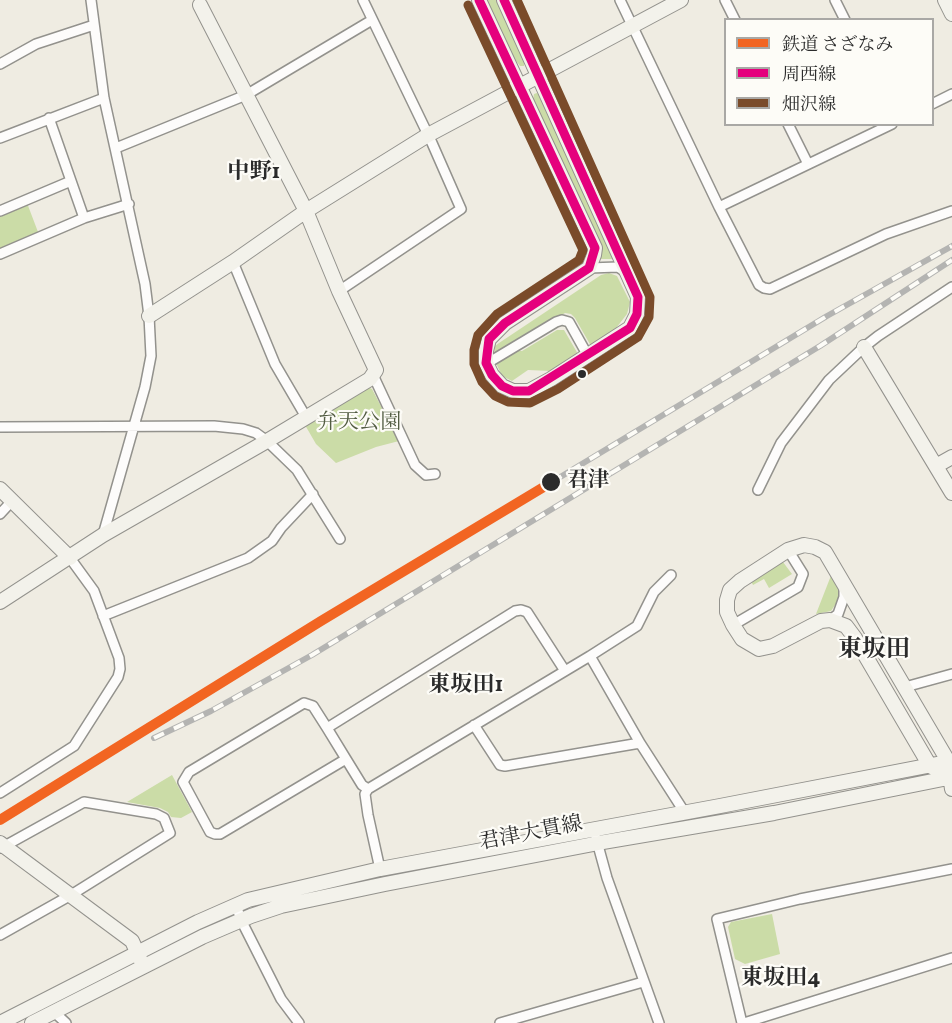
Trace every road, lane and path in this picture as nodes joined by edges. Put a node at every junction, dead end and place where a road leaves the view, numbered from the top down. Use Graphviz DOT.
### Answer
graph roads {
  1 [pos="91,0"];
  2 [pos="363,0"];
  3 [pos="479,0"];
  4 [pos="504,0"];
  5 [pos="620,0"];
  6 [pos="681,0"];
  7 [pos="725,0"];
  8 [pos="835,0"];
  9 [pos="945,0"];
  10 [pos="204,2"];
  11 [pos="952,14"];
  12 [pos="734,18"];
  13 [pos="844,18"];
  14 [pos="372,20"];
  15 [pos="94,25"];
  16 [pos="632,25"];
  17 [pos="0,64"];
  18 [pos="539,75"];
  19 [pos="519,86"];
  20 [pos="952,94"];
  21 [pos="246,95"];
  22 [pos="104,98"];
  23 [pos="934,103"];
  24 [pos="49,118"];
  25 [pos="789,126"];
  26 [pos="888,126"];
  27 [pos="428,135"];
  28 [pos="0,138"];
  29 [pos="116,148"];
  30 [pos="808,164"];
  31 [pos="71,181"];
  32 [pos="129,204"];
  33 [pos="719,207"];
  34 [pos="952,210"];
  35 [pos="0,211"];
  36 [pos="306,212"];
  37 [pos="84,218"];
  38 [pos="0,254"];
  39 [pos="233,262"];
  40 [pos="589,268"];
  41 [pos="631,276"];
  42 [pos="952,287"];
  43 [pos="339,291"];
  44 [pos="149,316"];
  45 [pos="864,347"];
  46 [pos="588,356"];
  47 [pos="486,364"];
  48 [pos="373,375"];
  49 [pos="306,417"];
  50 [pos="133,426"];
  51 [pos="0,427"];
  52 [pos="267,441"];
  53 [pos="952,457"];
  54 [pos="936,466"];
  55 [pos="435,474"];
  56 [pos="0,489"];
  57 [pos="758,490"];
  58 [pos="952,493"];
  59 [pos="313,494"];
  60 [pos="12,501"];
  61 [pos="0,514"];
  62 [pos="104,535"];
  63 [pos="340,539"];
  64 [pos="788,550"];
  65 [pos="70,558"];
  66 [pos="671,575"];
  67 [pos="845,584"];
  68 [pos="0,602"];
  69 [pos="103,616"];
  70 [pos="830,620"];
  71 [pos="733,625"];
  72 [pos="590,656"];
  73 [pos="565,671"];
  74 [pos="952,674"];
  75 [pos="905,687"];
  76 [pos="474,725"];
  77 [pos="327,728"];
  78 [pos="640,743"];
  79 [pos="346,759"];
  80 [pos="950,761"];
  81 [pos="930,766"];
  82 [pos="951,781"];
  83 [pos="368,789"];
  84 [pos="0,792"];
  85 [pos="685,813"];
  86 [pos="594,830"];
  87 [pos="597,844"];
  88 [pos="2,846"];
  89 [pos="380,869"];
  90 [pos="952,869"];
  91 [pos="71,895"];
  92 [pos="236,905"];
  93 [pos="241,920"];
  94 [pos="0,935"];
  95 [pos="138,953"];
  96 [pos="952,958"];
  97 [pos="144,967"];
  98 [pos="643,982"];
  99 [pos="54,1012"];
  100 [pos="0,1023"];
  101 [pos="32,1023"];
  102 [pos="66,1023"];
  103 [pos="299,1023"];
  104 [pos="500,1023"];
  105 [pos="659,1023"];
  106 [pos="743,1023"];
  1 -- 15 [label="street"];
  2 -- 14 [label="street"];
  3 -- 19 [label="main road"];
  4 -- 18 [label="main road"];
  5 -- 16 [label="street"];
  6 -- 16 [label="main road"];
  7 -- 12 [label="street"];
  8 -- 13 [label="street"];
  9 -- 11 [label="main road"];
  10 -- 21 [label="main road"];
  14 -- 21 [label="street"];
  14 -- 27 [label="street"];
  15 -- 17 [label="street"];
  15 -- 22 [label="street"];
  16 -- 18 [label="main road"];
  16 -- 33 [label="street"];
  18 -- 19 [label="main road"];
  18 -- 41 [label="main road"];
  19 -- 27 [label="main road"];
  19 -- 40 [label="main road"];
  20 -- 23 [label="street"];
  21 -- 29 [label="street"];
  21 -- 36 [label="main road"];
  22 -- 24 [label="street"];
  22 -- 29 [label="street"];
  24 -- 28 [label="street"];
  24 -- 31 [label="street"];
  25 -- 30 [label="street"];
  26 -- 30 [label="street"];
  27 -- 36 [label="main road"];
  27 -- 43 [label="street"];
  29 -- 32 [label="street"];
  30 -- 33 [label="street"];
  31 -- 35 [label="street"];
  31 -- 37 [label="street"];
  32 -- 37 [label="street"];
  32 -- 44 [label="street"];
  33 -- 34 [label="street"];
  36 -- 39 [label="main road"];
  36 -- 43 [label="main road"];
  37 -- 38 [label="street"];
  39 -- 44 [label="main road"];
  39 -- 49 [label="street"];
  40 -- 41 [label="street"];
  40 -- 47 [label="main road"];
  41 -- 46 [label="main road"];
  42 -- 45 [label="street"];
  43 -- 48 [label="main road"];
  44 -- 50 [label="street"];
  45 -- 54 [label="main road"];
  45 -- 57 [label="street"];
  46 -- 47 [label="main road"];
  46 -- 47 [label="street"];
  48 -- 49 [label="main road"];
  48 -- 55 [label="street"];
  49 -- 52 [label="main road"];
  50 -- 51 [label="street"];
  50 -- 52 [label="street"];
  50 -- 62 [label="street"];
  52 -- 59 [label="street"];
  52 -- 62 [label="main road"];
  53 -- 54 [label="main road"];
  54 -- 58 [label="main road"];
  56 -- 60 [label="main road"];
  59 -- 63 [label="street"];
  59 -- 69 [label="street"];
  60 -- 61 [label="street"];
  60 -- 65 [label="main road"];
  62 -- 65 [label="main road"];
  64 -- 67 [label="main road"];
  64 -- 71 [label="main road"];
  64 -- 71 [label="street"];
  65 -- 68 [label="main road"];
  65 -- 69 [label="street"];
  66 -- 72 [label="street"];
  67 -- 70 [label="street"];
  67 -- 75 [label="main road"];
  69 -- 84 [label="street"];
  70 -- 71 [label="main road"];
  70 -- 81 [label="main road"];
  72 -- 73 [label="street"];
  72 -- 78 [label="street"];
  73 -- 76 [label="street"];
  73 -- 77 [label="street"];
  74 -- 75 [label="street"];
  75 -- 80 [label="main road"];
  76 -- 78 [label="street"];
  76 -- 83 [label="street"];
  77 -- 79 [label="street"];
  77 -- 79 [label="street"];
  78 -- 85 [label="street"];
  79 -- 83 [label="street"];
  80 -- 81 [label="main road, 君津大貫線"];
  80 -- 82 [label="main road"];
  81 -- 82 [label="main road"];
  81 -- 85 [label="main road, 君津大貫線"];
  82 -- 87 [label="main road, 君津大貫線"];
  83 -- 89 [label="street"];
  85 -- 86 [label="main road, 君津大貫線"];
  86 -- 87 [label="street"];
  86 -- 89 [label="main road, 君津大貫線"];
  87 -- 93 [label="main road, 君津大貫線"];
  87 -- 98 [label="street"];
  88 -- 91 [label="main road"];
  88 -- 91 [label="street"];
  89 -- 92 [label="main road, 君津大貫線"];
  90 -- 106 [label="street"];
  91 -- 94 [label="street"];
  91 -- 95 [label="main road"];
  92 -- 93 [label="street"];
  92 -- 95 [label="main road, 君津大貫線"];
  93 -- 97 [label="main road, 君津大貫線"];
  93 -- 103 [label="street"];
  95 -- 97 [label="main road"];
  95 -- 100 [label="main road, 君津大貫線"];
  96 -- 106 [label="street"];
  97 -- 99 [label="main road, 君津大貫線"];
  98 -- 104 [label="street"];
  98 -- 105 [label="street"];
  99 -- 101 [label="main road, 君津大貫線"];
  99 -- 102 [label="street"];
}
